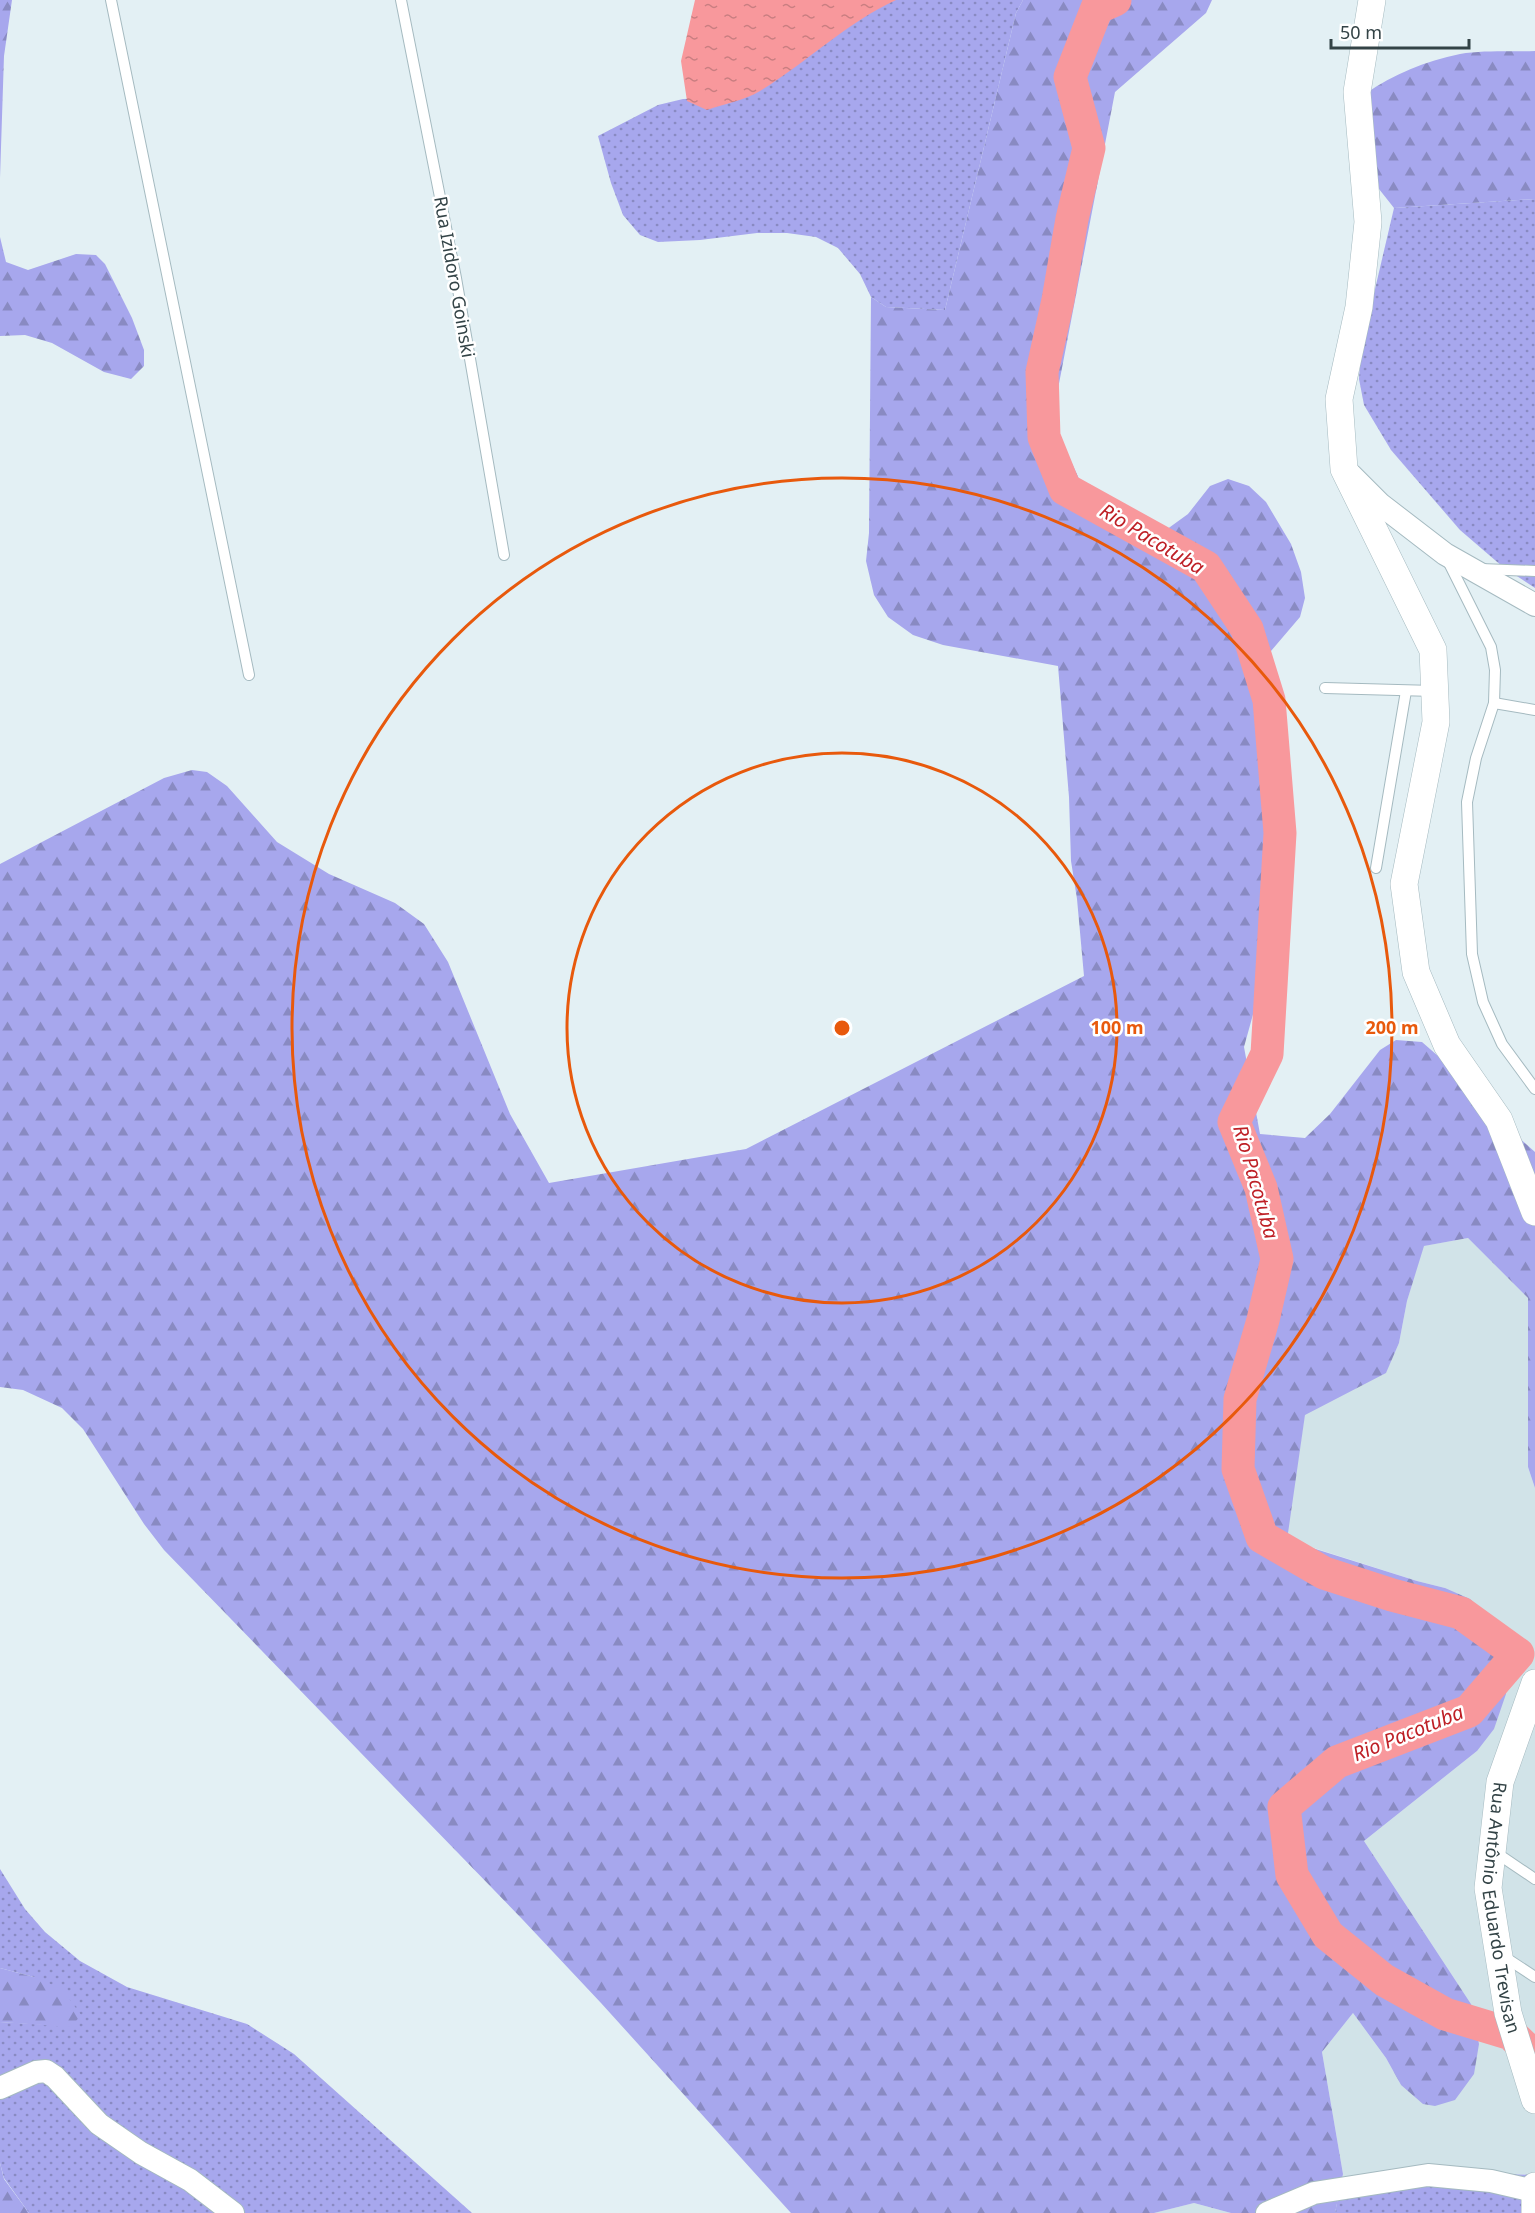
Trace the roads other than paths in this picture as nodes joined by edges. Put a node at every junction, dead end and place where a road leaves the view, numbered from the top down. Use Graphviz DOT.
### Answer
graph roads {
  1 [pos="111,0"];
  2 [pos="401,0"];
  3 [pos="1372,0"];
  4 [pos="1344,469"];
  5 [pos="1445,554"];
  6 [pos="504,555"];
  7 [pos="1470,568"];
  8 [pos="1535,572"];
  9 [pos="1535,605"];
  10 [pos="249,675"];
  11 [pos="1325,688"];
  12 [pos="1406,691"];
  13 [pos="1435,691"];
  14 [pos="1494,703"];
  15 [pos="1535,710"];
  16 [pos="1376,868"];
  17 [pos="1535,1089"];
  18 [pos="1535,1212"];
  19 [pos="1535,1683"];
  20 [pos="1492,1851"];
  21 [pos="1535,1879"];
  22 [pos="1498,1952"];
  23 [pos="1535,1977"];
  24 [pos="1526,2051"];
  25 [pos="0,2088"];
  26 [pos="1535,2100"];
  27 [pos="1535,2196"];
  28 [pos="233,2213"];
  29 [pos="1268,2213"];
  1 -- 10 [label="lane"];
  2 -- 6 [label="lane, Rua Izidoro Goinski"];
  3 -- 4 [label="street"];
  4 -- 5 [label="street"];
  4 -- 13 [label="street"];
  5 -- 7 [label="street"];
  5 -- 14 [label="lane"];
  7 -- 8 [label="lane"];
  7 -- 9 [label="street"];
  11 -- 12 [label="lane"];
  12 -- 13 [label="lane"];
  12 -- 16 [label="lane"];
  13 -- 18 [label="street"];
  14 -- 15 [label="lane"];
  14 -- 17 [label="lane"];
  19 -- 20 [label="street, Rua Antônio Eduardo Trevisan"];
  20 -- 21 [label="lane"];
  20 -- 22 [label="street, Rua Antônio Eduardo Trevisan"];
  22 -- 23 [label="lane"];
  22 -- 24 [label="street, Rua Antônio Eduardo Trevisan"];
  24 -- 26 [label="street, Rua Antônio Eduardo Trevisan"];
  25 -- 28 [label="street"];
  27 -- 29 [label="street"];
}
